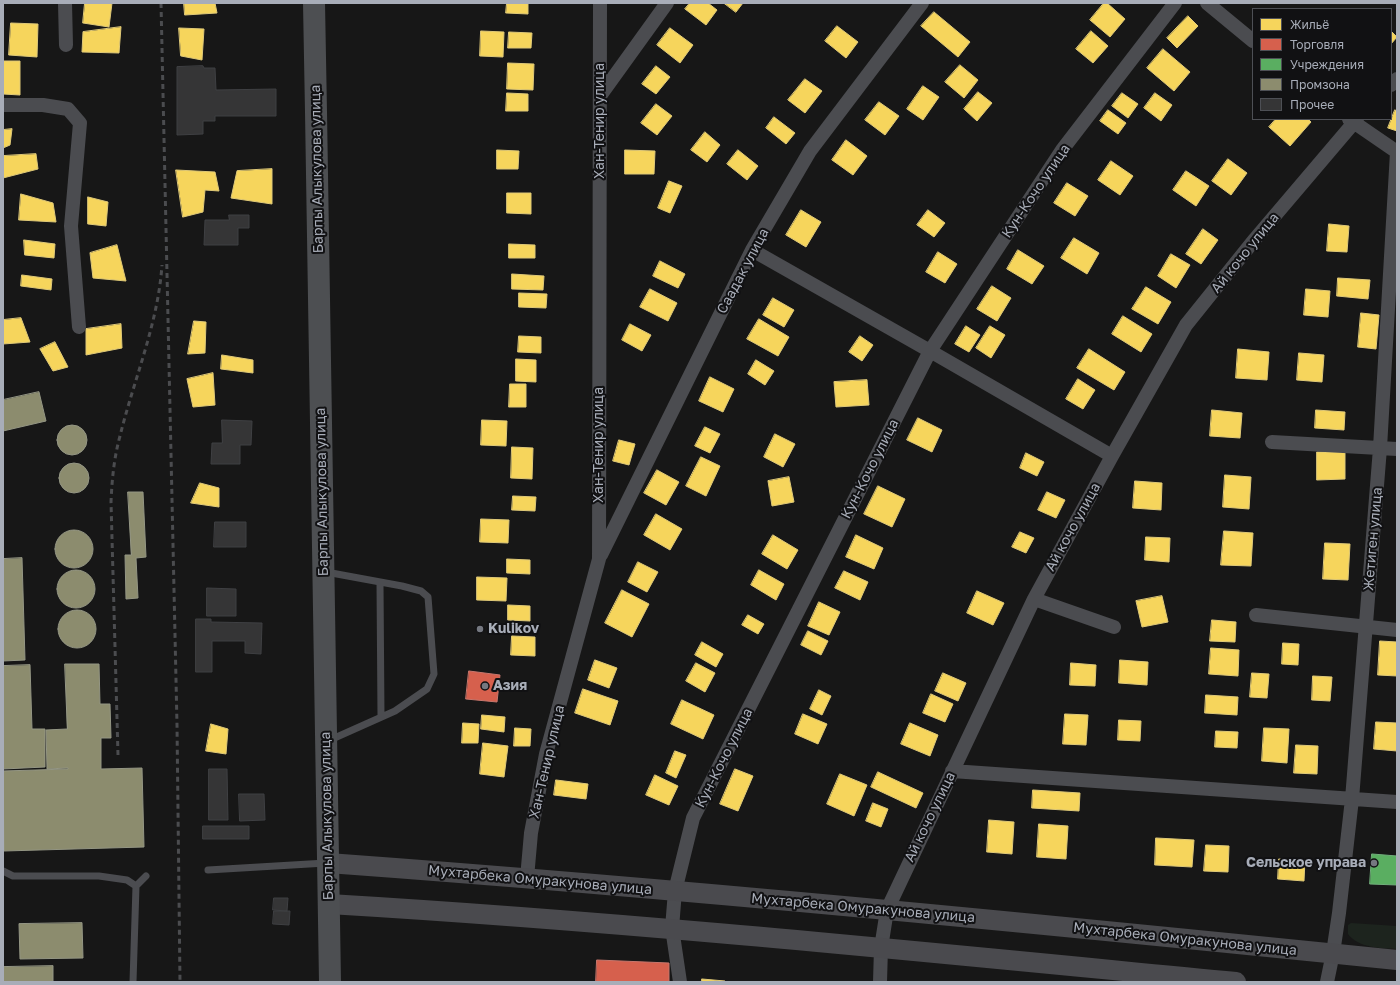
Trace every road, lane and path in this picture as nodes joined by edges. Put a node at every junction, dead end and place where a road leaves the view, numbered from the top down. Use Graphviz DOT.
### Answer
graph roads {
  1 [pos="65,3"];
  2 [pos="314,3"];
  3 [pos="600,3"];
  4 [pos="667,3"];
  5 [pos="922,3"];
  6 [pos="1175,3"];
  7 [pos="1207,3"];
  8 [pos="1252,40"];
  9 [pos="66,45"];
  10 [pos="600,96"];
  11 [pos="3,105"];
  12 [pos="1353,120"];
  13 [pos="752,250"];
  14 [pos="1394,274"];
  15 [pos="79,327"];
  16 [pos="930,351"];
  17 [pos="1272,442"];
  18 [pos="1380,448"];
  19 [pos="1397,449"];
  20 [pos="1112,456"];
  21 [pos="599,559"];
  22 [pos="324,572"];
  23 [pos="380,583"];
  24 [pos="1034,599"];
  25 [pos="1256,615"];
  26 [pos="1366,626"];
  27 [pos="1114,627"];
  28 [pos="1397,630"];
  29 [pos="381,718"];
  30 [pos="326,742"];
  31 [pos="952,771"];
  32 [pos="1352,799"];
  33 [pos="1397,802"];
  34 [pos="328,863"];
  35 [pos="208,870"];
  36 [pos="3,871"];
  37 [pos="146,876"];
  38 [pos="527,878"];
  39 [pos="136,886"];
  40 [pos="675,891"];
  41 [pos="329,904"];
  42 [pos="887,910"];
  43 [pos="672,928"];
  44 [pos="881,948"];
  45 [pos="1334,953"];
  46 [pos="1397,960"];
  47 [pos="134,982"];
  48 [pos="329,982"];
  49 [pos="680,982"];
  50 [pos="880,982"];
  51 [pos="1228,982"];
  52 [pos="1328,982"];
  1 -- 9 [label="street"];
  2 -- 22 [label="main road, Барпы Алыкулова улица"];
  3 -- 10 [label="street, Хан-Тенир улица"];
  4 -- 10 [label="street"];
  5 -- 13 [label="street, Саадак улица"];
  6 -- 16 [label="street, Кун-Кочо улица"];
  7 -- 8 [label="street"];
  10 -- 21 [label="street, Хан-Тенир улица"];
  11 -- 15 [label="street"];
  12 -- 14 [label="street, Жетиген улица"];
  12 -- 20 [label="street, Ай кочо улица"];
  13 -- 16 [label="street"];
  13 -- 21 [label="street, Саадак улица"];
  14 -- 18 [label="street, Жетиген улица"];
  16 -- 20 [label="street"];
  16 -- 40 [label="street, Кун-Кочо улица"];
  17 -- 18 [label="street"];
  18 -- 19 [label="street"];
  18 -- 26 [label="street, Жетиген улица"];
  20 -- 24 [label="street, Ай кочо улица"];
  21 -- 38 [label="street, Хан-Тенир улица"];
  22 -- 23 [label="lane"];
  22 -- 30 [label="main road, Барпы Алыкулова улица"];
  23 -- 29 [label="lane"];
  23 -- 29 [label="lane"];
  24 -- 27 [label="street"];
  24 -- 31 [label="street, Ай кочо улица"];
  25 -- 26 [label="street"];
  26 -- 28 [label="street"];
  26 -- 32 [label="street, Жетиген улица"];
  29 -- 30 [label="lane"];
  30 -- 34 [label="main road, Барпы Алыкулова улица"];
  31 -- 32 [label="street"];
  31 -- 42 [label="street, Ай кочо улица"];
  32 -- 33 [label="street"];
  32 -- 45 [label="street, Жетиген улица"];
  34 -- 35 [label="lane"];
  34 -- 38 [label="main road, Мухтарбека Омуракунова улица"];
  34 -- 41 [label="main road, Барпы Алыкулова улица"];
  36 -- 39 [label="lane"];
  37 -- 39 [label="lane"];
  38 -- 40 [label="main road, Мухтарбека Омуракунова улица"];
  39 -- 47 [label="lane"];
  40 -- 42 [label="main road, Мухтарбека Омуракунова улица"];
  40 -- 43 [label="street, Кун-Кочо улица"];
  41 -- 43 [label="main road"];
  41 -- 48 [label="main road, Барпы Алыкулова улица"];
  42 -- 44 [label="street, Ай кочо улица"];
  42 -- 45 [label="main road, Мухтарбека Омуракунова улица"];
  43 -- 44 [label="main road"];
  43 -- 49 [label="street, Кун-Кочо улица"];
  44 -- 50 [label="street, Ай кочо улица"];
  44 -- 51 [label="main road"];
  45 -- 46 [label="main road, Мухтарбека Омуракунова улица"];
  45 -- 52 [label="street, Жетиген улица"];
}
